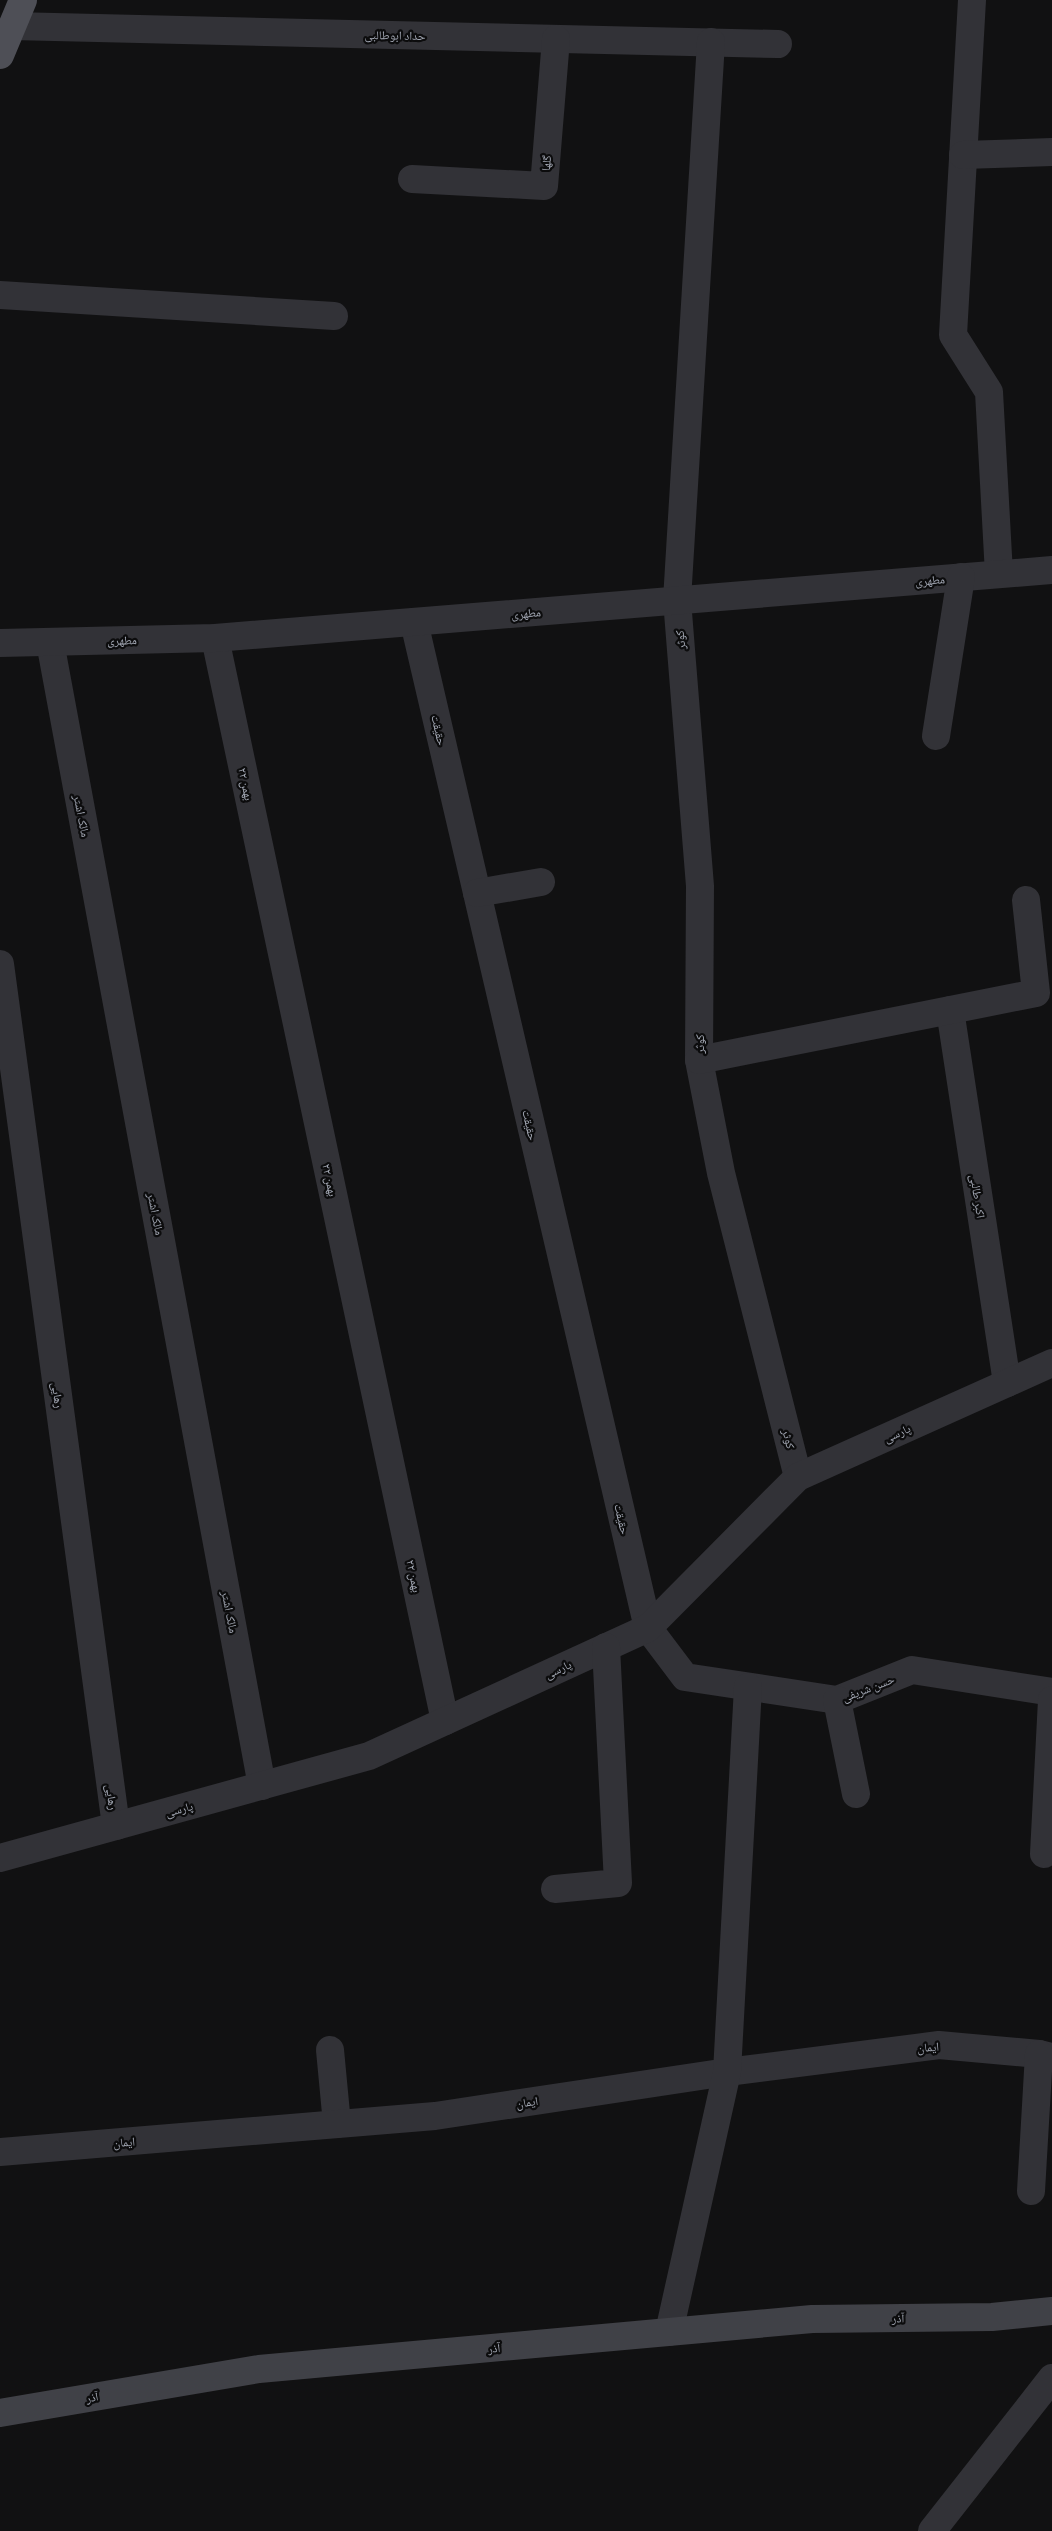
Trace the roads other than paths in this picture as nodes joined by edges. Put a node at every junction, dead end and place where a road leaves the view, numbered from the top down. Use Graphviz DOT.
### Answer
graph roads {
  1 [pos="23,0"];
  2 [pos="972,0"];
  3 [pos="12,26"];
  4 [pos="556,39"];
  5 [pos="711,42"];
  6 [pos="778,44"];
  7 [pos="0,55"];
  8 [pos="1052,152"];
  9 [pos="963,155"];
  10 [pos="412,179"];
  11 [pos="0,294"];
  12 [pos="334,316"];
  13 [pos="1052,570"];
  14 [pos="999,574"];
  15 [pos="961,577"];
  16 [pos="677,600"];
  17 [pos="414,622"];
  18 [pos="215,638"];
  19 [pos="50,642"];
  20 [pos="0,643"];
  21 [pos="936,736"];
  22 [pos="541,882"];
  23 [pos="477,894"];
  24 [pos="1026,900"];
  25 [pos="0,964"];
  26 [pos="950,1010"];
  27 [pos="699,1060"];
  28 [pos="1052,1363"];
  29 [pos="1007,1383"];
  30 [pos="798,1477"];
  31 [pos="648,1628"];
  32 [pos="606,1647"];
  33 [pos="748,1687"];
  34 [pos="1052,1692"];
  35 [pos="836,1700"];
  36 [pos="1052,1700"];
  37 [pos="445,1721"];
  38 [pos="262,1786"];
  39 [pos="856,1794"];
  40 [pos="116,1826"];
  41 [pos="1044,1854"];
  42 [pos="0,1858"];
  43 [pos="554,1888"];
  44 [pos="330,2050"];
  45 [pos="1045,2055"];
  46 [pos="727,2072"];
  47 [pos="337,2124"];
  48 [pos="0,2152"];
  49 [pos="1032,2190"];
  50 [pos="1052,2311"];
  51 [pos="992,2317"];
  52 [pos="1052,2330"];
  53 [pos="669,2332"];
  54 [pos="1052,2378"];
  55 [pos="0,2413"];
  56 [pos="932,2531"];
  1 -- 3 [label="main road"];
  2 -- 9 [label="street"];
  3 -- 4 [label="street, حداد ابوطالبی"];
  3 -- 7 [label="main road"];
  4 -- 5 [label="street, حداد ابوطالبی"];
  4 -- 10 [label="street, گلها"];
  5 -- 6 [label="street, حداد ابوطالبی"];
  5 -- 16 [label="street, کوثر"];
  8 -- 9 [label="street"];
  9 -- 14 [label="street"];
  11 -- 12 [label="street"];
  13 -- 14 [label="street, مطهری"];
  14 -- 15 [label="street, مطهری"];
  15 -- 16 [label="street, مطهری"];
  15 -- 21 [label="street"];
  16 -- 17 [label="street, مطهری"];
  16 -- 27 [label="street, کوثر"];
  17 -- 18 [label="street, مطهری"];
  17 -- 23 [label="street, حقیقت"];
  18 -- 19 [label="street, مطهری"];
  18 -- 37 [label="street, ۲۲ بهمن"];
  19 -- 20 [label="street, مطهری"];
  19 -- 38 [label="street, مالک اشتر"];
  22 -- 23 [label="street"];
  23 -- 31 [label="street, حقیقت"];
  24 -- 26 [label="street"];
  25 -- 40 [label="street, رهایی"];
  26 -- 27 [label="street"];
  26 -- 29 [label="street, اکبر طالبی"];
  27 -- 30 [label="street, کوثر"];
  28 -- 29 [label="street, پارسی"];
  29 -- 30 [label="street, پارسی"];
  30 -- 31 [label="street, پارسی"];
  31 -- 32 [label="street, پارسی"];
  31 -- 33 [label="street, حسن شریفی"];
  32 -- 37 [label="street, پارسی"];
  32 -- 43 [label="street"];
  33 -- 35 [label="street, حسن شریفی"];
  33 -- 46 [label="street"];
  34 -- 35 [label="street, حسن شریفی"];
  35 -- 39 [label="street"];
  36 -- 41 [label="street"];
  37 -- 38 [label="street, پارسی"];
  38 -- 40 [label="street, پارسی"];
  40 -- 42 [label="street, پارسی"];
  44 -- 47 [label="street"];
  45 -- 46 [label="street, ایمان"];
  45 -- 49 [label="street"];
  46 -- 47 [label="street, ایمان"];
  46 -- 53 [label="street"];
  47 -- 48 [label="street, ایمان"];
  50 -- 51 [label="main road, آذر"];
  51 -- 52 [label="main road, آذر"];
  51 -- 53 [label="main road, آذر"];
  53 -- 55 [label="main road, آذر"];
  54 -- 56 [label="street"];
}
